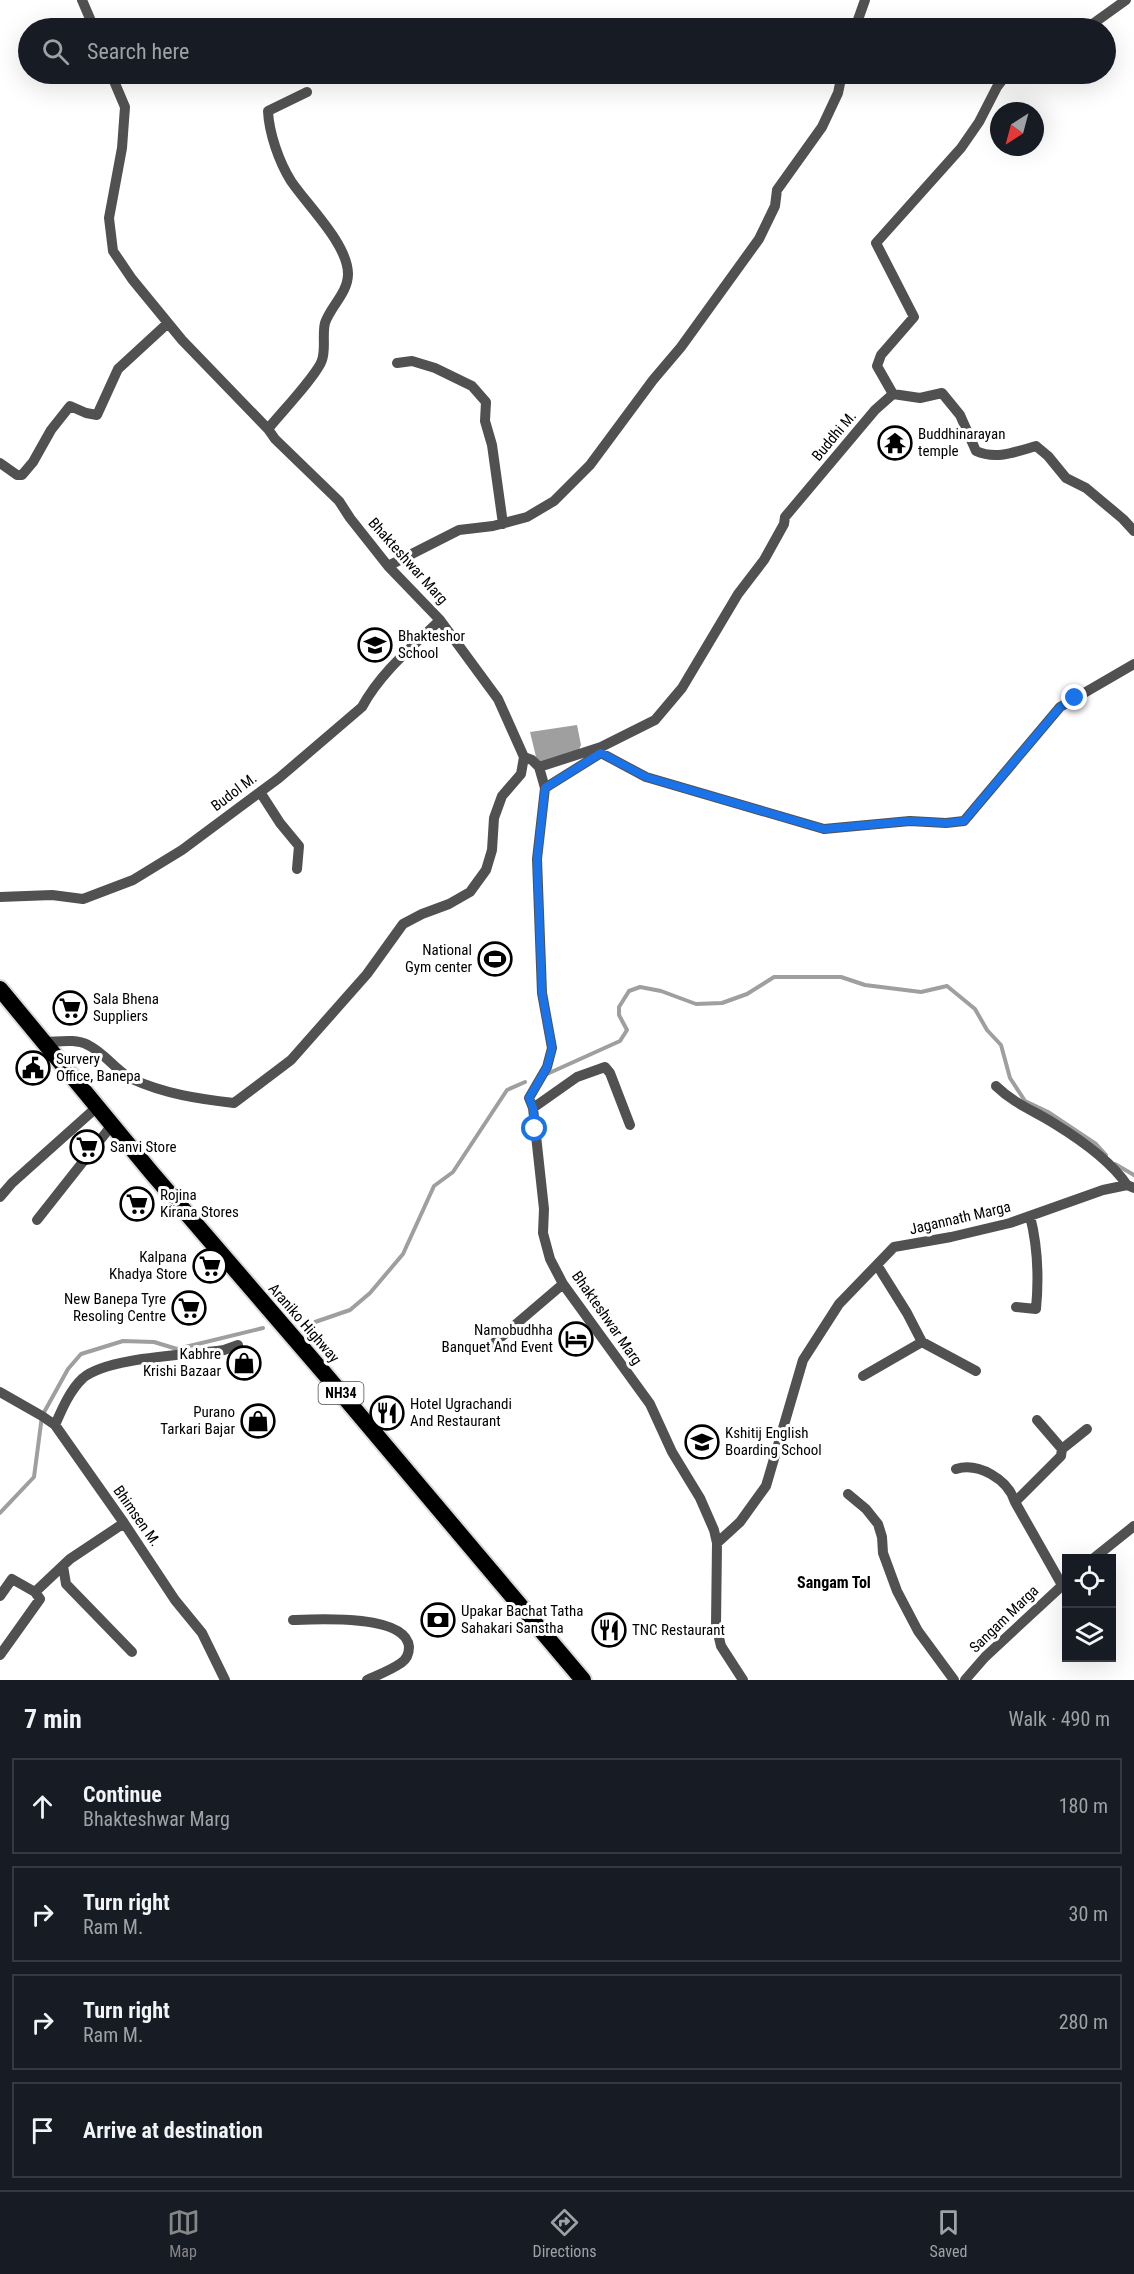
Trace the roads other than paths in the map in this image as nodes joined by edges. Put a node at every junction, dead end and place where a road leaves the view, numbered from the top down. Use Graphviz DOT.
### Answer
graph roads {
  1 [pos="82,0"];
  2 [pos="866,0"];
  3 [pos="1126,0"];
  4 [pos="90,18"];
  5 [pos="859,18"];
  6 [pos="1101,18"];
  7 [pos="115,84"];
  8 [pos="840,84"];
  9 [pos="999,84"];
  10 [pos="307,92"];
  11 [pos="168,323"];
  12 [pos="397,363"];
  13 [pos="892,394"];
  14 [pos="268,429"];
  15 [pos="0,463"];
  16 [pos="503,524"];
  17 [pos="1134,531"];
  18 [pos="388,566"];
  19 [pos="440,620"];
  20 [pos="1134,664"];
  21 [pos="524,757"];
  22 [pos="539,767"];
  23 [pos="545,788"];
  24 [pos="260,792"];
  25 [pos="297,869"];
  26 [pos="0,897"];
  27 [pos="0,989"];
  28 [pos="43,1042"];
  29 [pos="996,1086"];
  30 [pos="97,1107"];
  31 [pos="533,1108"];
  32 [pos="112,1125"];
  33 [pos="630,1125"];
  34 [pos="1130,1186"];
  35 [pos="0,1197"];
  36 [pos="1030,1216"];
  37 [pos="37,1220"];
  38 [pos="877,1265"];
  39 [pos="563,1284"];
  40 [pos="1016,1307"];
  41 [pos="922,1342"];
  42 [pos="494,1343"];
  43 [pos="238,1345"];
  44 [pos="976,1371"];
  45 [pos="863,1376"];
  46 [pos="0,1392"];
  47 [pos="1036,1420"];
  48 [pos="55,1425"];
  49 [pos="1087,1429"];
  50 [pos="1062,1449"];
  51 [pos="956,1470"];
  52 [pos="848,1494"];
  53 [pos="1015,1502"];
  54 [pos="124,1523"];
  55 [pos="1134,1526"];
  56 [pos="717,1543"];
  57 [pos="1099,1554"];
  58 [pos="63,1566"];
  59 [pos="1062,1580"];
  60 [pos="1062,1585"];
  61 [pos="35,1592"];
  62 [pos="0,1596"];
  63 [pos="293,1620"];
  64 [pos="132,1652"];
  65 [pos="0,1655"];
  66 [pos="225,1680"];
  67 [pos="367,1680"];
  68 [pos="583,1680"];
  69 [pos="743,1680"];
  70 [pos="954,1680"];
  71 [pos="965,1680"];
  1 -- 4 [label="street"];
  2 -- 5 [label="street"];
  3 -- 6 [label="street"];
  7 -- 11 [label="street, Bhakteshwar Marg"];
  8 -- 16 [label="street"];
  9 -- 13 [label="street"];
  10 -- 14 [label="street"];
  11 -- 14 [label="street, Bhakteshwar Marg"];
  11 -- 15 [label="street"];
  12 -- 16 [label="street"];
  13 -- 17 [label="street"];
  13 -- 22 [label="street, Buddhi M."];
  14 -- 18 [label="street, Bhakteshwar Marg"];
  16 -- 18 [label="street"];
  18 -- 19 [label="street, Bhakteshwar Marg"];
  19 -- 21 [label="street, Bhakteshwar Marg"];
  19 -- 24 [label="street, Budol M."];
  20 -- 23 [label="street"];
  21 -- 22 [label="street"];
  21 -- 28 [label="street"];
  22 -- 23 [label="street, Bhakteshwar Marg"];
  23 -- 31 [label="street, Bhakteshwar Marg"];
  24 -- 25 [label="street"];
  24 -- 26 [label="street, Budol M."];
  27 -- 28 [label="highway, Araniko Highway / NH34"];
  28 -- 30 [label="highway, Araniko Highway / NH34"];
  29 -- 34 [label="street"];
  30 -- 32 [label="highway, Araniko Highway / NH34"];
  30 -- 35 [label="street"];
  31 -- 33 [label="street"];
  31 -- 39 [label="street, Bhakteshwar Marg"];
  32 -- 37 [label="street"];
  32 -- 68 [label="highway, Araniko Highway / NH34"];
  34 -- 36 [label="street, Jagannath Marga"];
  36 -- 38 [label="street, Jagannath Marga"];
  36 -- 40 [label="street"];
  38 -- 41 [label="street"];
  38 -- 56 [label="street, Jagannath Marga"];
  39 -- 42 [label="street"];
  39 -- 56 [label="street, Bhakteshwar Marg"];
  41 -- 44 [label="street"];
  41 -- 45 [label="street"];
  43 -- 48 [label="street"];
  46 -- 48 [label="street, Bhimsen M."];
  47 -- 50 [label="street"];
  48 -- 54 [label="street, Bhimsen M."];
  49 -- 50 [label="street"];
  50 -- 53 [label="street"];
  51 -- 53 [label="street"];
  52 -- 70 [label="street"];
  53 -- 59 [label="street"];
  54 -- 58 [label="street"];
  54 -- 66 [label="street, Bhimsen M."];
  55 -- 57 [label="street"];
  56 -- 69 [label="street, Bhakteshwar Marg"];
  58 -- 61 [label="street"];
  58 -- 64 [label="street"];
  60 -- 71 [label="street, Sangam Marga"];
  61 -- 62 [label="street"];
  61 -- 65 [label="street"];
  63 -- 67 [label="street"];
}
